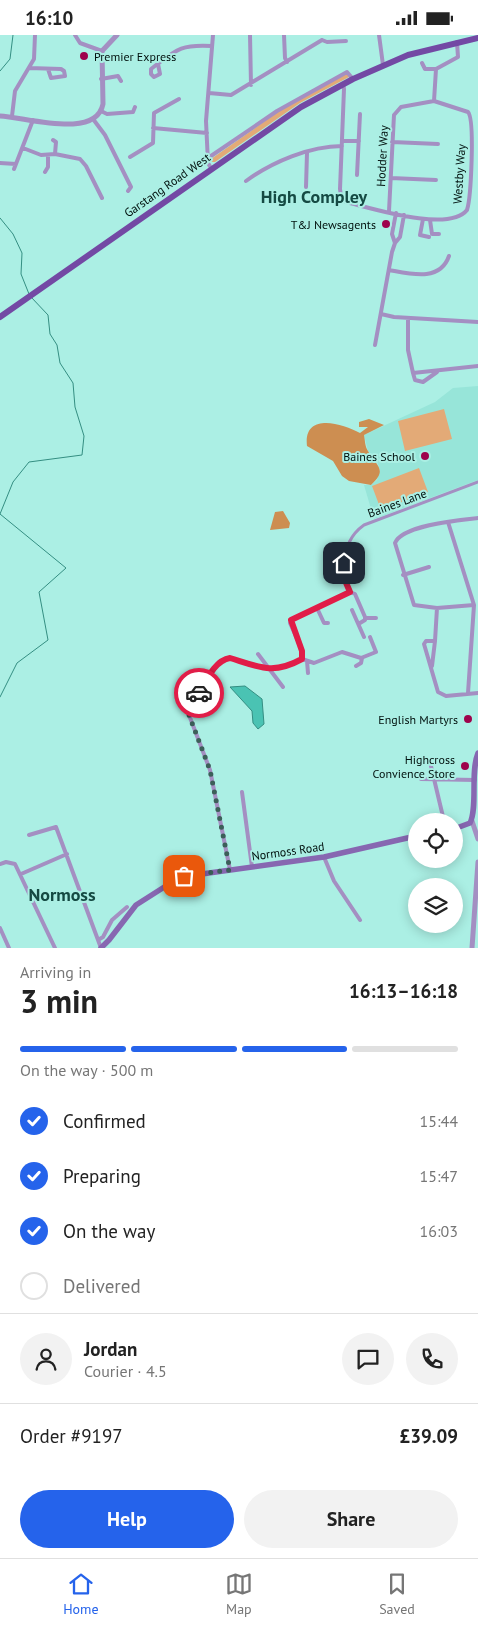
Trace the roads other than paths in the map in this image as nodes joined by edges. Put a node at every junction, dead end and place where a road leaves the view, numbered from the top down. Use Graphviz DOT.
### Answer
graph roads {
  1 [pos="35,35"];
  2 [pos="75,35"];
  3 [pos="117,35"];
  4 [pos="213,35"];
  5 [pos="250,35"];
  6 [pos="284,35"];
  7 [pos="379,35"];
  8 [pos="323,37"];
  9 [pos="478,38"];
  10 [pos="346,41"];
  11 [pos="457,42"];
  12 [pos="212,46"];
  13 [pos="102,51"];
  14 [pos="287,62"];
  15 [pos="422,63"];
  16 [pos="158,64"];
  17 [pos="383,65"];
  18 [pos="29,68"];
  19 [pos="48,69"];
  20 [pos="436,69"];
  21 [pos="101,79"];
  22 [pos="352,79"];
  23 [pos="121,81"];
  24 [pos="342,84"];
  25 [pos="251,85"];
  26 [pos="209,93"];
  27 [pos="179,99"];
  28 [pos="434,101"];
  29 [pos="135,107"];
  30 [pos="101,111"];
  31 [pos="0,116"];
  32 [pos="12,116"];
  33 [pos="361,117"];
  34 [pos="34,119"];
  35 [pos="93,119"];
  36 [pos="153,128"];
  37 [pos="207,133"];
  38 [pos="472,140"];
  39 [pos="57,141"];
  40 [pos="342,141"];
  41 [pos="359,141"];
  42 [pos="478,141"];
  43 [pos="392,142"];
  44 [pos="438,144"];
  45 [pos="342,146"];
  46 [pos="23,148"];
  47 [pos="82,153"];
  48 [pos="307,153"];
  49 [pos="55,155"];
  50 [pos="48,156"];
  51 [pos="208,158"];
  52 [pos="80,159"];
  53 [pos="120,162"];
  54 [pos="0,163"];
  55 [pos="211,168"];
  56 [pos="45,172"];
  57 [pos="358,172"];
  58 [pos="391,177"];
  59 [pos="436,180"];
  60 [pos="246,181"];
  61 [pos="131,187"];
  62 [pos="306,187"];
  63 [pos="102,198"];
  64 [pos="388,211"];
  65 [pos="396,213"];
  66 [pos="404,215"];
  67 [pos="422,219"];
  68 [pos="430,220"];
  69 [pos="439,234"];
  70 [pos="429,237"];
  71 [pos="395,243"];
  72 [pos="450,256"];
  73 [pos="389,270"];
  74 [pos="381,314"];
  75 [pos="0,317"];
  76 [pos="408,318"];
  77 [pos="478,322"];
  78 [pos="375,345"];
  79 [pos="478,366"];
  80 [pos="438,370"];
  81 [pos="413,373"];
  82 [pos="478,482"];
  83 [pos="478,517"];
  84 [pos="448,522"];
  85 [pos="342,565"];
  86 [pos="429,567"];
  87 [pos="404,575"];
  88 [pos="350,592"];
  89 [pos="474,605"];
  90 [pos="318,608"];
  91 [pos="437,608"];
  92 [pos="352,610"];
  93 [pos="365,618"];
  94 [pos="376,618"];
  95 [pos="360,623"];
  96 [pos="325,624"];
  97 [pos="364,637"];
  98 [pos="370,637"];
  99 [pos="435,641"];
  100 [pos="258,654"];
  101 [pos="362,658"];
  102 [pos="302,659"];
  103 [pos="307,661"];
  104 [pos="356,666"];
  105 [pos="432,668"];
  106 [pos="270,669"];
  107 [pos="308,673"];
  108 [pos="283,687"];
  109 [pos="468,693"];
  110 [pos="478,693"];
  111 [pos="478,753"];
  112 [pos="430,762"];
  113 [pos="421,779"];
  114 [pos="434,779"];
  115 [pos="475,780"];
  116 [pos="477,791"];
  117 [pos="242,792"];
  118 [pos="442,813"];
  119 [pos="472,821"];
  120 [pos="463,826"];
  121 [pos="28,835"];
  122 [pos="408,838"];
  123 [pos="478,839"];
  124 [pos="66,855"];
  125 [pos="324,857"];
  126 [pos="478,862"];
  127 [pos="0,864"];
  128 [pos="252,867"];
  129 [pos="230,870"];
  130 [pos="21,874"];
  131 [pos="127,907"];
  132 [pos="360,920"];
  133 [pos="0,928"];
  134 [pos="98,940"];
  135 [pos="9,948"];
  136 [pos="55,948"];
  137 [pos="101,948"];
  138 [pos="472,948"];
  1 -- 18 [label="street"];
  2 -- 13 [label="street"];
  3 -- 13 [label="street"];
  4 -- 12 [label="street"];
  5 -- 25 [label="street"];
  6 -- 14 [label="street"];
  7 -- 17 [label="street"];
  8 -- 10 [label="street"];
  8 -- 14 [label="street"];
  9 -- 11 [label="main road, Garstang Road West"];
  11 -- 17 [label="main road, Garstang Road West"];
  11 -- 20 [label="street"];
  12 -- 16 [label="street"];
  12 -- 26 [label="street"];
  13 -- 21 [label="street"];
  14 -- 25 [label="street"];
  15 -- 20 [label="street"];
  17 -- 22 [label="main road, Garstang Road West"];
  18 -- 19 [label="street"];
  18 -- 32 [label="street"];
  20 -- 28 [label="street"];
  21 -- 23 [label="street"];
  21 -- 30 [label="street"];
  22 -- 24 [label="main road, Garstang Road West"];
  22 -- 51 [label="street, Garstang Road West"];
  24 -- 40 [label="street"];
  24 -- 55 [label="main road, Garstang Road West"];
  25 -- 26 [label="street"];
  26 -- 37 [label="street"];
  27 -- 36 [label="street"];
  28 -- 38 [label="street, Westby Way"];
  28 -- 43 [label="street, Hodder Way"];
  29 -- 30 [label="street"];
  30 -- 35 [label="street"];
  31 -- 32 [label="street"];
  32 -- 34 [label="street"];
  33 -- 41 [label="street"];
  34 -- 35 [label="street"];
  34 -- 46 [label="street"];
  35 -- 53 [label="street"];
  36 -- 37 [label="street"];
  36 -- 53 [label="street"];
  37 -- 51 [label="street"];
  38 -- 42 [label="street"];
  38 -- 68 [label="street, Westby Way"];
  39 -- 49 [label="street"];
  40 -- 41 [label="street"];
  40 -- 45 [label="street"];
  41 -- 57 [label="street"];
  43 -- 44 [label="street"];
  43 -- 58 [label="street, Hodder Way"];
  45 -- 48 [label="street"];
  45 -- 64 [label="street, Westby Way"];
  46 -- 50 [label="street"];
  46 -- 54 [label="street"];
  47 -- 52 [label="street"];
  48 -- 60 [label="street"];
  48 -- 62 [label="street"];
  49 -- 50 [label="street"];
  49 -- 52 [label="street"];
  50 -- 56 [label="street"];
  51 -- 55 [label="street"];
  52 -- 63 [label="street"];
  53 -- 61 [label="street"];
  55 -- 75 [label="main road, Garstang Road West"];
  58 -- 59 [label="street"];
  58 -- 64 [label="street, Hodder Way"];
  64 -- 65 [label="street, Westby Way"];
  65 -- 66 [label="street, Westby Way"];
  65 -- 71 [label="street"];
  66 -- 67 [label="street, Westby Way"];
  66 -- 71 [label="street"];
  67 -- 68 [label="street, Westby Way"];
  67 -- 70 [label="street"];
  68 -- 69 [label="street"];
  71 -- 73 [label="street"];
  72 -- 73 [label="street"];
  73 -- 74 [label="street"];
  74 -- 76 [label="street"];
  74 -- 78 [label="street"];
  76 -- 77 [label="street"];
  76 -- 81 [label="street"];
  79 -- 80 [label="street"];
  80 -- 81 [label="street"];
  80 -- 81 [label="street"];
  82 -- 85 [label="street, Baines Lane"];
  83 -- 84 [label="street"];
  84 -- 87 [label="street"];
  84 -- 89 [label="street"];
  85 -- 88 [label="street"];
  86 -- 87 [label="street"];
  87 -- 91 [label="street"];
  88 -- 90 [label="street"];
  88 -- 93 [label="street"];
  89 -- 91 [label="street"];
  89 -- 109 [label="street"];
  90 -- 96 [label="street"];
  90 -- 102 [label="street"];
  91 -- 99 [label="street"];
  92 -- 95 [label="street"];
  93 -- 94 [label="street"];
  93 -- 95 [label="street"];
  95 -- 97 [label="street"];
  98 -- 101 [label="street"];
  99 -- 105 [label="street"];
  99 -- 105 [label="street"];
  100 -- 106 [label="street"];
  101 -- 103 [label="street"];
  101 -- 104 [label="street"];
  102 -- 103 [label="street"];
  102 -- 106 [label="street"];
  103 -- 107 [label="street"];
  105 -- 109 [label="street"];
  106 -- 108 [label="street"];
  106 -- 129 [label="street"];
  109 -- 110 [label="street"];
  111 -- 115 [label="main road"];
  112 -- 114 [label="street"];
  113 -- 114 [label="street"];
  114 -- 115 [label="street"];
  114 -- 118 [label="street"];
  115 -- 116 [label="main road"];
  116 -- 119 [label="main road"];
  117 -- 128 [label="street"];
  119 -- 120 [label="main road"];
  119 -- 123 [label="street"];
  121 -- 124 [label="street"];
  122 -- 125 [label="main road, Normoss Road"];
  124 -- 130 [label="street"];
  124 -- 134 [label="street"];
  125 -- 128 [label="main road, Normoss Road"];
  125 -- 132 [label="street"];
  126 -- 138 [label="street"];
  127 -- 130 [label="street"];
  128 -- 129 [label="main road, Normoss Road"];
  129 -- 137 [label="main road, Normoss Road"];
  130 -- 136 [label="street"];
  131 -- 134 [label="street"];
  133 -- 135 [label="street"];
  134 -- 137 [label="street"];
}
